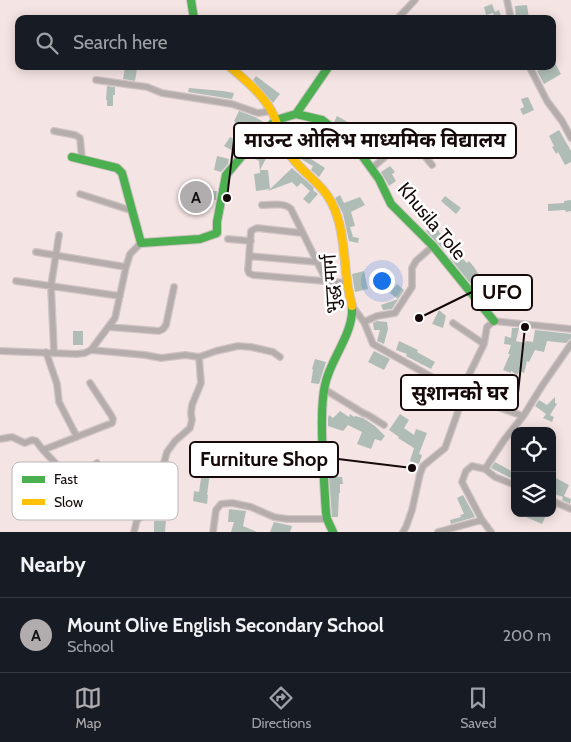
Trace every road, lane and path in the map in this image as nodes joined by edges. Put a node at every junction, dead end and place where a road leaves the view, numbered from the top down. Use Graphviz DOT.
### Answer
graph roads {
  1 [pos="191,0"];
  2 [pos="415,0"];
  3 [pos="507,0"];
  4 [pos="193,15"];
  5 [pos="401,15"];
  6 [pos="510,15"];
  7 [pos="233,70"];
  8 [pos="326,70"];
  9 [pos="531,70"];
  10 [pos="96,80"];
  11 [pos="272,111"];
  12 [pos="296,114"];
  13 [pos="276,120"];
  14 [pos="54,131"];
  15 [pos="368,134"];
  16 [pos="571,138"];
  17 [pos="355,146"];
  18 [pos="72,157"];
  19 [pos="82,159"];
  20 [pos="432,165"];
  21 [pos="370,169"];
  22 [pos="80,194"];
  23 [pos="262,206"];
  24 [pos="133,211"];
  25 [pos="302,233"];
  26 [pos="59,235"];
  27 [pos="228,239"];
  28 [pos="250,241"];
  29 [pos="141,243"];
  30 [pos="433,246"];
  31 [pos="36,252"];
  32 [pos="56,256"];
  33 [pos="249,256"];
  34 [pos="317,262"];
  35 [pos="126,267"];
  36 [pos="16,281"];
  37 [pos="327,282"];
  38 [pos="347,283"];
  39 [pos="51,286"];
  40 [pos="174,287"];
  41 [pos="120,296"];
  42 [pos="352,306"];
  43 [pos="494,321"];
  44 [pos="364,322"];
  45 [pos="453,323"];
  46 [pos="109,327"];
  47 [pos="571,328"];
  48 [pos="484,344"];
  49 [pos="571,344"];
  50 [pos="91,350"];
  51 [pos="0,351"];
  52 [pos="46,352"];
  53 [pos="54,352"];
  54 [pos="199,357"];
  55 [pos="280,357"];
  56 [pos="90,383"];
  57 [pos="324,389"];
  58 [pos="462,394"];
  59 [pos="522,417"];
  60 [pos="384,424"];
  61 [pos="77,437"];
  62 [pos="0,439"];
  63 [pos="43,450"];
  64 [pos="54,462"];
  65 [pos="164,462"];
  66 [pos="485,469"];
  67 [pos="511,483"];
  68 [pos="556,503"];
  69 [pos="571,509"];
  70 [pos="327,519"];
  71 [pos="138,520"];
  72 [pos="482,520"];
  73 [pos="134,532"];
  74 [pos="212,532"];
  75 [pos="334,532"];
  76 [pos="403,532"];
  77 [pos="438,532"];
  78 [pos="491,532"];
  1 -- 4 [label="street"];
  2 -- 5 [label="street"];
  3 -- 6 [label="street"];
  7 -- 11 [label="street, भुद्ध मार्ग"];
  8 -- 12 [label="street"];
  9 -- 16 [label="street"];
  10 -- 11 [label="street"];
  11 -- 13 [label="street, भुद्ध मार्ग"];
  12 -- 13 [label="street"];
  12 -- 17 [label="street, Khusila Tole"];
  13 -- 29 [label="street"];
  13 -- 38 [label="street, भुद्ध मार्ग"];
  14 -- 19 [label="street"];
  15 -- 17 [label="street"];
  17 -- 21 [label="street, Khusila Tole"];
  18 -- 19 [label="street"];
  19 -- 24 [label="street"];
  20 -- 21 [label="street"];
  21 -- 30 [label="street, Khusila Tole"];
  22 -- 24 [label="street"];
  23 -- 25 [label="street"];
  24 -- 29 [label="street"];
  25 -- 28 [label="street"];
  25 -- 34 [label="street"];
  26 -- 32 [label="street"];
  27 -- 28 [label="street"];
  28 -- 33 [label="street"];
  29 -- 35 [label="street"];
  30 -- 43 [label="street, Khusila Tole"];
  30 -- 44 [label="street"];
  31 -- 32 [label="street"];
  32 -- 35 [label="street"];
  32 -- 39 [label="street"];
  33 -- 34 [label="street"];
  33 -- 37 [label="street"];
  34 -- 37 [label="street"];
  35 -- 41 [label="street"];
  36 -- 39 [label="street"];
  37 -- 38 [label="street"];
  38 -- 42 [label="street, भुद्ध मार्ग"];
  39 -- 41 [label="street"];
  39 -- 53 [label="street"];
  40 -- 46 [label="street"];
  41 -- 46 [label="street"];
  42 -- 44 [label="street"];
  42 -- 57 [label="street, भुद्ध मार्ग"];
  43 -- 47 [label="street"];
  43 -- 48 [label="street"];
  44 -- 58 [label="street"];
  45 -- 48 [label="street"];
  46 -- 50 [label="street"];
  48 -- 58 [label="street"];
  49 -- 59 [label="street"];
  50 -- 53 [label="street"];
  50 -- 54 [label="street"];
  51 -- 52 [label="street"];
  52 -- 53 [label="street"];
  52 -- 61 [label="street"];
  54 -- 55 [label="street"];
  54 -- 65 [label="street"];
  56 -- 61 [label="street"];
  57 -- 60 [label="street"];
  57 -- 70 [label="street, भुद्ध मार्ग"];
  58 -- 59 [label="street"];
  58 -- 76 [label="street"];
  59 -- 66 [label="street"];
  61 -- 63 [label="street"];
  62 -- 63 [label="street"];
  63 -- 64 [label="street"];
  66 -- 67 [label="street"];
  66 -- 72 [label="street"];
  68 -- 69 [label="street"];
  70 -- 74 [label="street"];
  70 -- 75 [label="street, भुद्ध मार्ग"];
  71 -- 73 [label="street"];
  72 -- 77 [label="street"];
  72 -- 78 [label="street"];
}
